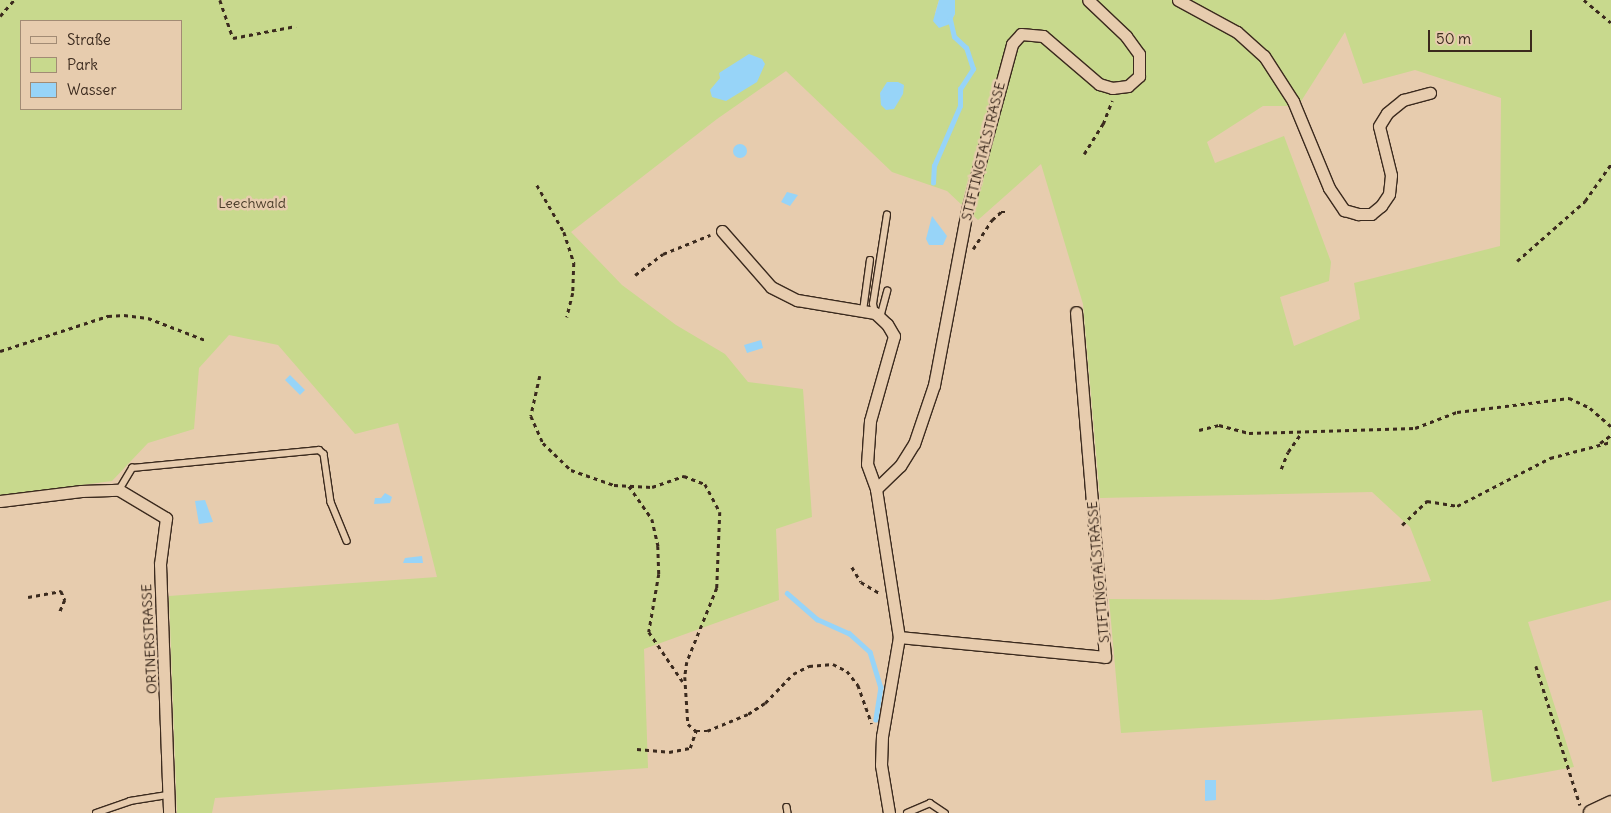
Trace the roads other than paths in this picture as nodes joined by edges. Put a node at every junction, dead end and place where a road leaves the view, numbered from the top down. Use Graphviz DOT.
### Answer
graph roads {
  1 [pos="1088,0"];
  2 [pos="1178,0"];
  3 [pos="1430,92"];
  4 [pos="887,215"];
  5 [pos="722,231"];
  6 [pos="870,260"];
  7 [pos="887,291"];
  8 [pos="1076,312"];
  9 [pos="873,314"];
  10 [pos="876,489"];
  11 [pos="119,490"];
  12 [pos="0,501"];
  13 [pos="347,541"];
  14 [pos="899,637"];
  15 [pos="169,795"];
  16 [pos="1611,804"];
  17 [pos="96,813"];
  18 [pos="169,813"];
  19 [pos="889,813"];
  20 [pos="907,813"];
  21 [pos="945,813"];
  22 [pos="1592,813"];
  1 -- 10 [label="street, STIFTINGTALSTRASSE"];
  2 -- 3 [label="street"];
  4 -- 9 [label="lane"];
  5 -- 9 [label="street"];
  6 -- 9 [label="lane"];
  7 -- 9 [label="lane"];
  8 -- 14 [label="street, STIFTINGTALSTRASSE"];
  9 -- 10 [label="street"];
  10 -- 14 [label="street"];
  11 -- 12 [label="street"];
  11 -- 13 [label="lane"];
  11 -- 15 [label="street, ORTNERSTRASSE"];
  14 -- 19 [label="street"];
  15 -- 17 [label="lane"];
  15 -- 18 [label="street, ORTNERSTRASSE"];
  16 -- 22 [label="street"];
  20 -- 21 [label="lane"];
}
